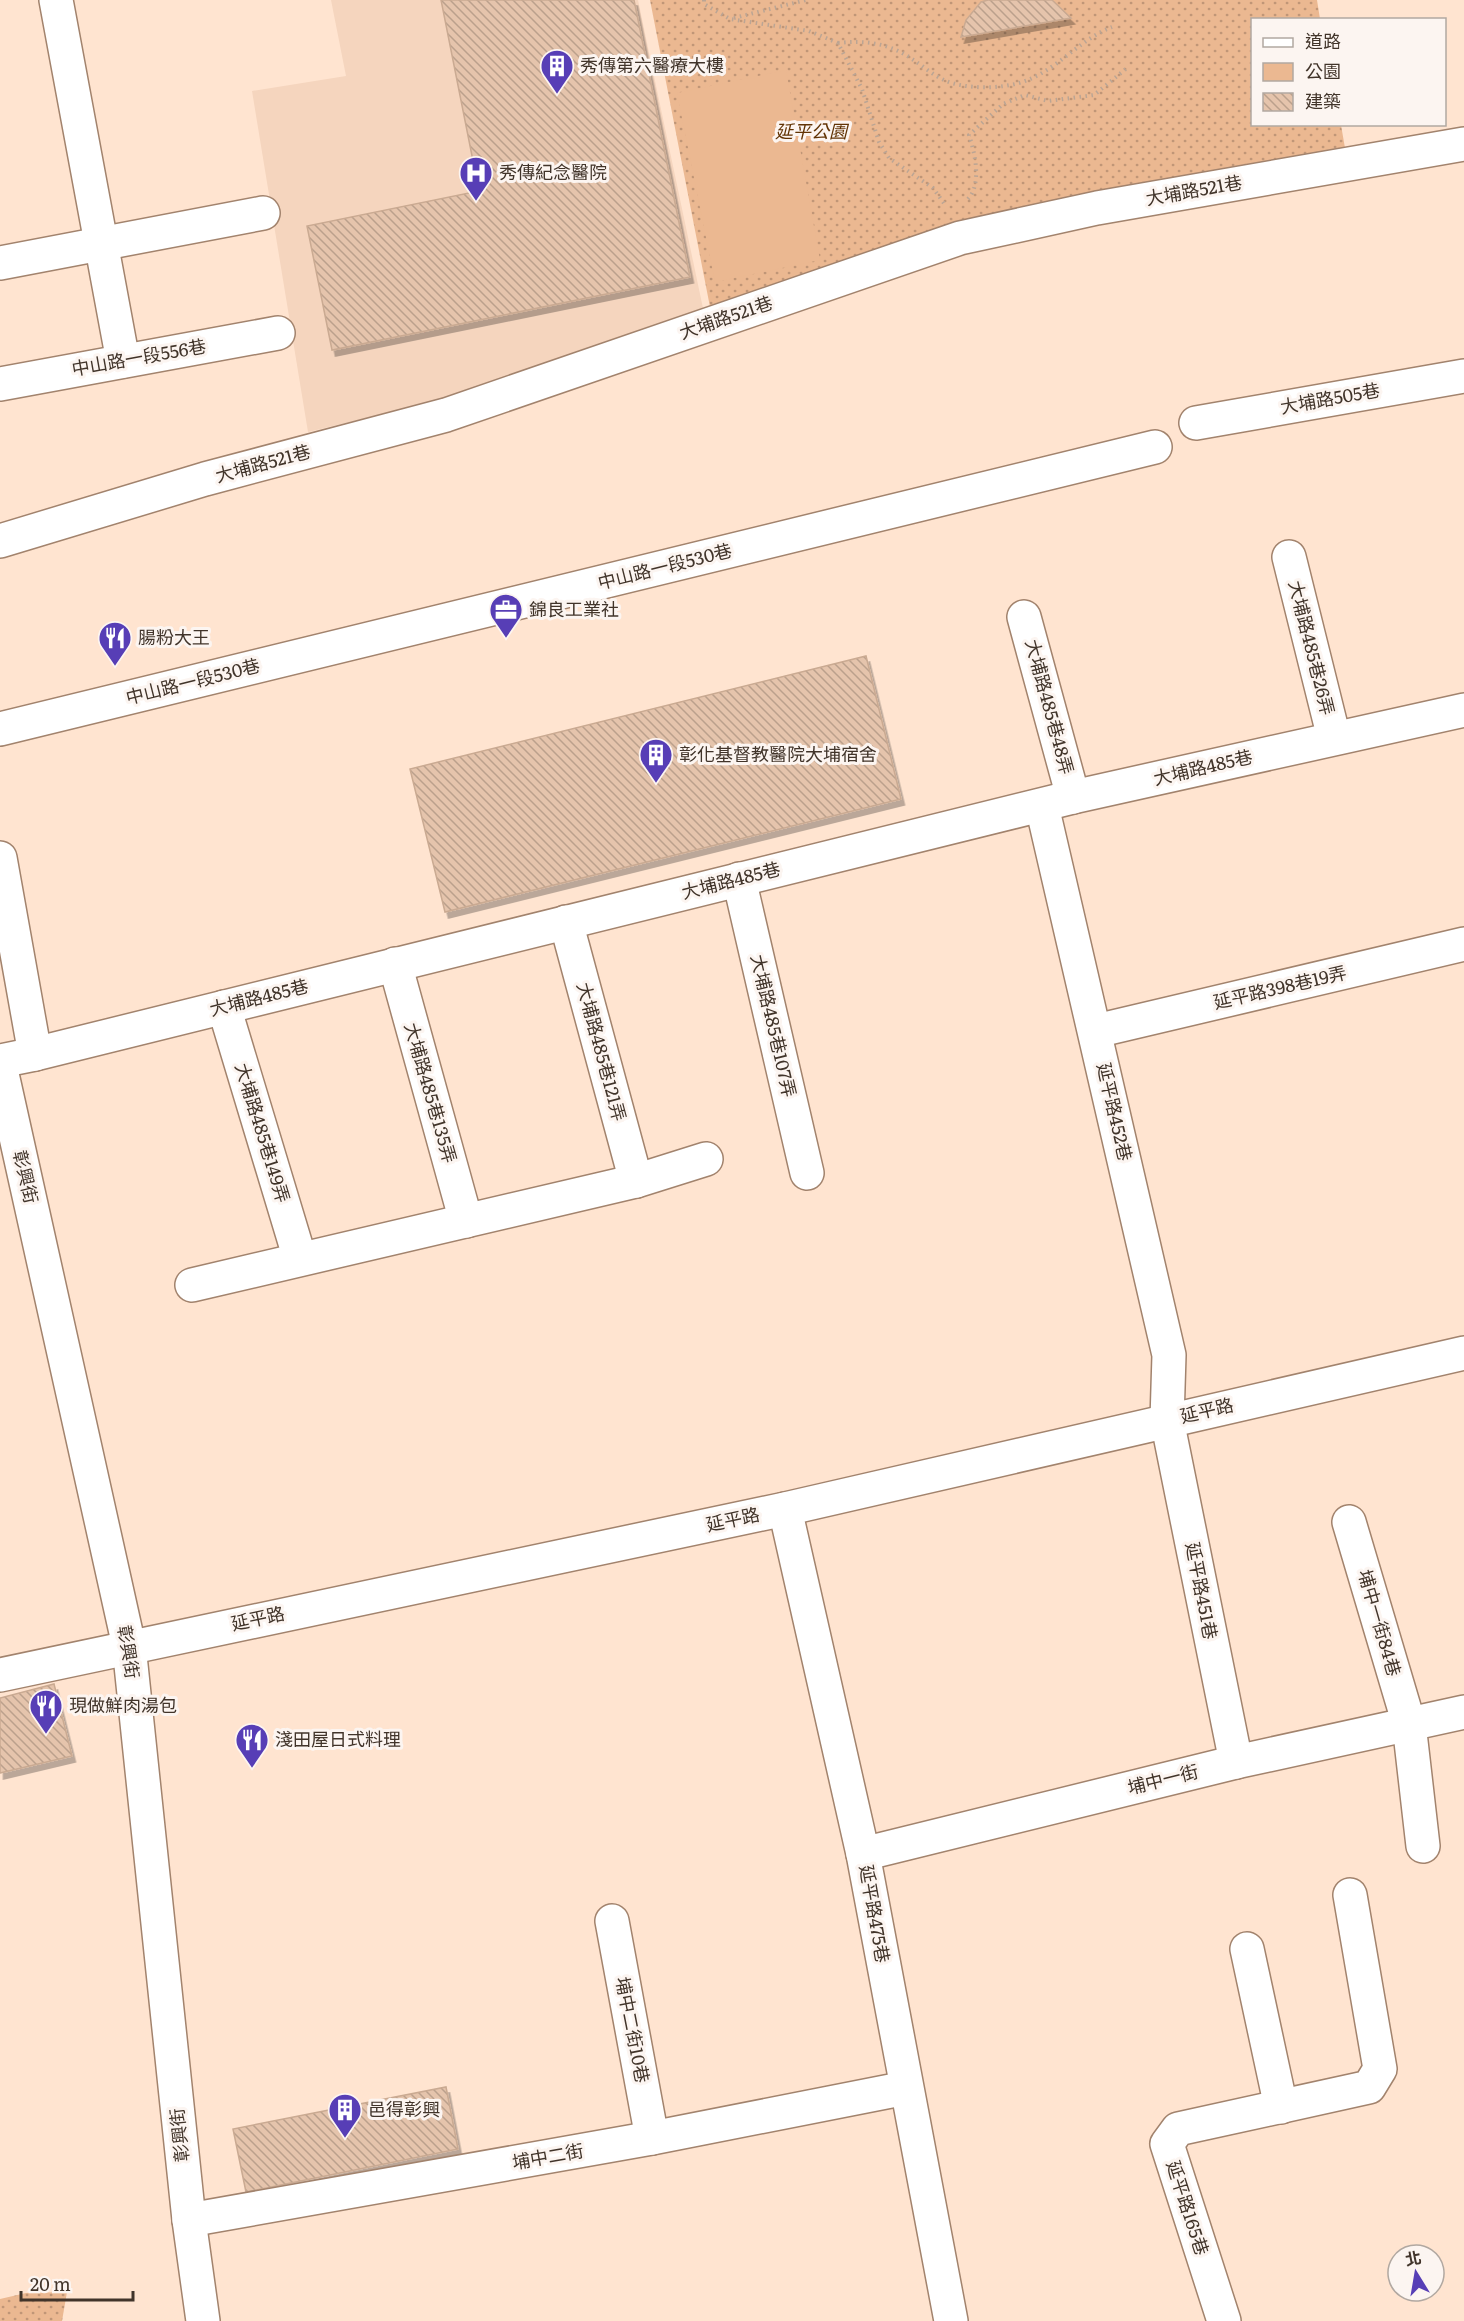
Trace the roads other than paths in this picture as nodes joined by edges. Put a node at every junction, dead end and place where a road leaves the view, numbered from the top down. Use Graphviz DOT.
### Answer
graph roads {
  1 [pos="56,0"];
  2 [pos="1464,144"];
  3 [pos="263,213"];
  4 [pos="101,244"];
  5 [pos="0,263"];
  6 [pos="278,333"];
  7 [pos="123,361"];
  8 [pos="1464,376"];
  9 [pos="0,384"];
  10 [pos="1196,423"];
  11 [pos="1155,447"];
  12 [pos="0,540"];
  13 [pos="1289,557"];
  14 [pos="1024,617"];
  15 [pos="1464,710"];
  16 [pos="0,729"];
  17 [pos="1334,738"];
  18 [pos="1074,797"];
  19 [pos="1042,806"];
  20 [pos="0,858"];
  21 [pos="739,879"];
  22 [pos="566,922"];
  23 [pos="1464,944"];
  24 [pos="395,964"];
  25 [pos="224,1007"];
  26 [pos="1096,1031"];
  27 [pos="35,1054"];
  28 [pos="0,1063"];
  29 [pos="706,1159"];
  30 [pos="807,1173"];
  31 [pos="636,1181"];
  32 [pos="466,1221"];
  33 [pos="300,1259"];
  34 [pos="192,1286"];
  35 [pos="1464,1353"];
  36 [pos="1167,1420"];
  37 [pos="785,1509"];
  38 [pos="1349,1522"];
  39 [pos="129,1646"];
  40 [pos="0,1675"];
  41 [pos="1464,1712"];
  42 [pos="1409,1724"];
  43 [pos="1236,1762"];
  44 [pos="1423,1845"];
  45 [pos="863,1854"];
  46 [pos="1350,1895"];
  47 [pos="612,1921"];
  48 [pos="1247,1949"];
  49 [pos="906,2088"];
  50 [pos="1281,2107"];
  51 [pos="652,2138"];
  52 [pos="189,2220"];
  53 [pos="203,2321"];
  54 [pos="951,2321"];
  55 [pos="1224,2321"];
  1 -- 4 [label="street"];
  2 -- 12 [label="street, 大埔路521巷"];
  3 -- 4 [label="street"];
  4 -- 5 [label="street"];
  4 -- 7 [label="street"];
  6 -- 7 [label="street, 中山路一段556巷"];
  7 -- 9 [label="street, 中山路一段556巷"];
  8 -- 10 [label="street, 大埔路505巷"];
  11 -- 16 [label="street, 中山路一段530巷"];
  13 -- 17 [label="street, 大埔路485巷26弄"];
  14 -- 18 [label="street, 大埔路485巷48弄"];
  15 -- 17 [label="street, 大埔路485巷"];
  17 -- 18 [label="street, 大埔路485巷"];
  18 -- 19 [label="street, 大埔路485巷"];
  19 -- 21 [label="street, 大埔路485巷"];
  19 -- 26 [label="street, 延平路452巷"];
  20 -- 27 [label="street"];
  21 -- 22 [label="street, 大埔路485巷"];
  21 -- 30 [label="street, 大埔路485巷107弄"];
  22 -- 24 [label="street, 大埔路485巷"];
  22 -- 31 [label="street, 大埔路485巷121弄"];
  23 -- 26 [label="street, 延平路398巷19弄"];
  24 -- 25 [label="street, 大埔路485巷"];
  24 -- 32 [label="street, 大埔路485巷135弄"];
  25 -- 27 [label="street, 大埔路485巷"];
  25 -- 33 [label="street, 大埔路485巷149弄"];
  26 -- 36 [label="street, 延平路452巷"];
  27 -- 28 [label="street, 大埔路485巷"];
  28 -- 39 [label="street, 彰興街"];
  29 -- 31 [label="street"];
  31 -- 32 [label="street"];
  32 -- 33 [label="street"];
  33 -- 34 [label="street"];
  35 -- 36 [label="street, 延平路"];
  36 -- 37 [label="street, 延平路"];
  36 -- 43 [label="street, 延平路451巷"];
  37 -- 39 [label="street, 延平路"];
  37 -- 45 [label="street, 延平路475巷"];
  38 -- 42 [label="street, 埔中一街84巷"];
  39 -- 40 [label="street, 延平路"];
  39 -- 52 [label="street, 彰興街"];
  41 -- 42 [label="street, 埔中一街"];
  42 -- 43 [label="street, 埔中一街"];
  42 -- 44 [label="street, 埔中一街84巷"];
  43 -- 45 [label="street, 埔中一街"];
  45 -- 49 [label="street, 延平路475巷"];
  46 -- 50 [label="street, 延平路165巷"];
  47 -- 51 [label="street, 埔中二街10巷"];
  48 -- 50 [label="street"];
  49 -- 51 [label="street, 埔中二街"];
  49 -- 54 [label="street, 延平路475巷"];
  50 -- 55 [label="street, 延平路165巷"];
  51 -- 52 [label="street, 埔中二街"];
  52 -- 53 [label="street, 彰興街"];
}
